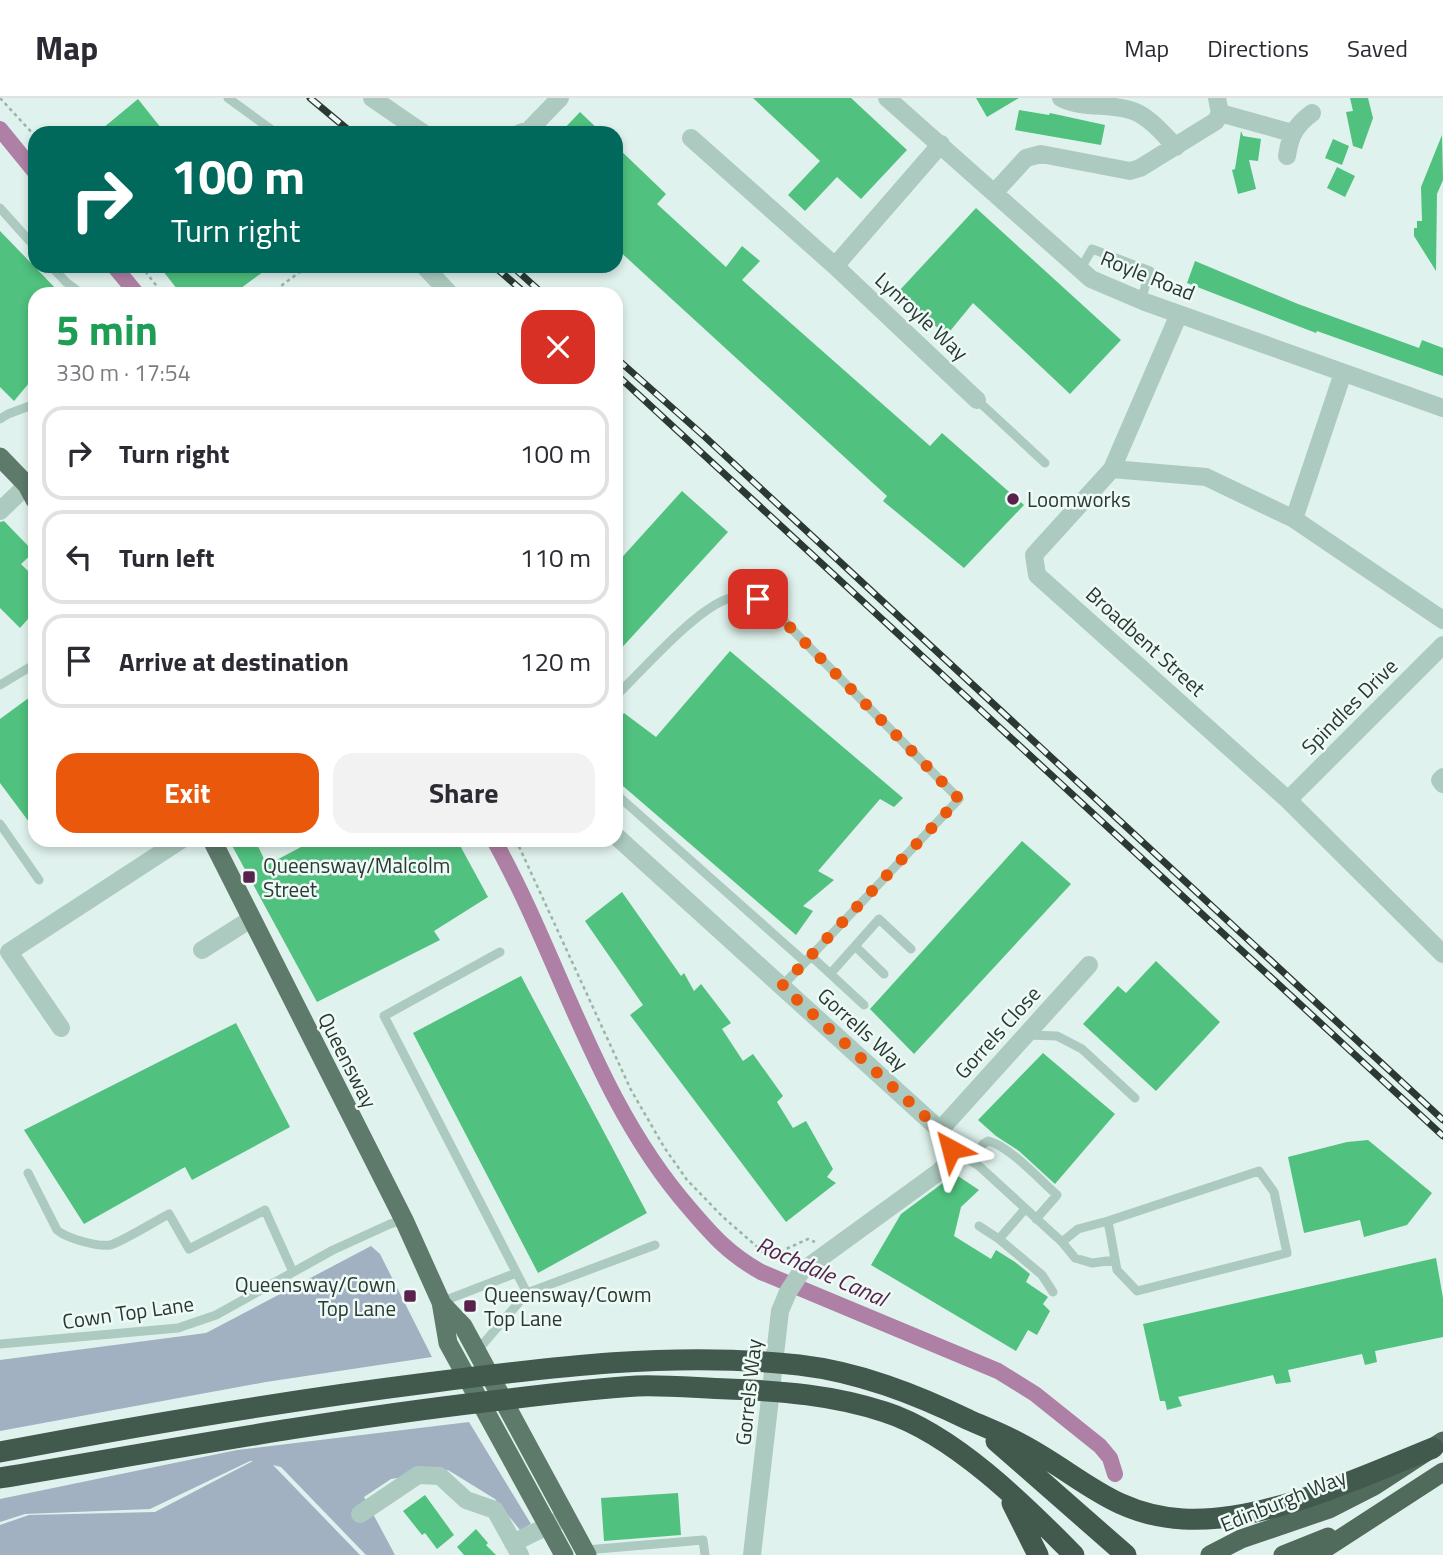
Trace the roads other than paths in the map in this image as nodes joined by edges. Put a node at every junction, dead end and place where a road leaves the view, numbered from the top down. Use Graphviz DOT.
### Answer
graph roads {
  1 [pos="228,98"];
  2 [pos="372,98"];
  3 [pos="561,98"];
  4 [pos="887,98"];
  5 [pos="1062,98"];
  6 [pos="1219,105"];
  7 [pos="1312,113"];
  8 [pos="266,126"];
  9 [pos="413,126"];
  10 [pos="532,126"];
  11 [pos="1292,133"];
  12 [pos="691,138"];
  13 [pos="941,144"];
  14 [pos="1176,147"];
  15 [pos="1287,156"];
  16 [pos="994,192"];
  17 [pos="0,208"];
  18 [pos="28,239"];
  19 [pos="835,266"];
  20 [pos="1080,270"];
  21 [pos="58,273"];
  22 [pos="430,273"];
  23 [pos="73,287"];
  24 [pos="444,287"];
  25 [pos="1141,300"];
  26 [pos="1180,313"];
  27 [pos="1343,373"];
  28 [pos="977,400"];
  29 [pos="28,407"];
  30 [pos="1443,408"];
  31 [pos="0,419"];
  32 [pos="0,457"];
  33 [pos="1045,463"];
  34 [pos="1112,469"];
  35 [pos="28,487"];
  36 [pos="28,494"];
  37 [pos="0,511"];
  38 [pos="1294,519"];
  39 [pos="1443,620"];
  40 [pos="1443,645"];
  41 [pos="28,668"];
  42 [pos="0,685"];
  43 [pos="623,689"];
  44 [pos="1443,777"];
  45 [pos="1443,784"];
  46 [pos="623,800"];
  47 [pos="1288,800"];
  48 [pos="0,824"];
  49 [pos="623,842"];
  50 [pos="170,847"];
  51 [pos="215,847"];
  52 [pos="39,880"];
  53 [pos="251,919"];
  54 [pos="855,946"];
  55 [pos="911,949"];
  56 [pos="202,950"];
  57 [pos="500,953"];
  58 [pos="1443,954"];
  59 [pos="808,959"];
  60 [pos="1089,965"];
  61 [pos="831,973"];
  62 [pos="884,974"];
  63 [pos="782,986"];
  64 [pos="864,1005"];
  65 [pos="61,1028"];
  66 [pos="1025,1034"];
  67 [pos="1136,1098"];
  68 [pos="940,1130"];
  69 [pos="951,1156"];
  70 [pos="971,1161"];
  71 [pos="28,1173"];
  72 [pos="1025,1209"];
  73 [pos="1036,1219"];
  74 [pos="404,1220"];
  75 [pos="1108,1222"];
  76 [pos="979,1226"];
  77 [pos="999,1239"];
  78 [pos="1062,1242"];
  79 [pos="655,1245"];
  80 [pos="1115,1260"];
  81 [pos="293,1272"];
  82 [pos="516,1273"];
  83 [pos="1054,1292"];
  84 [pos="527,1293"];
  85 [pos="441,1302"];
  86 [pos="0,1344"];
  87 [pos="477,1351"];
  88 [pos="970,1420"];
  89 [pos="1438,1444"];
  90 [pos="0,1452"];
  91 [pos="1443,1472"];
  92 [pos="0,1478"];
  93 [pos="1003,1489"];
  94 [pos="360,1514"];
  95 [pos="566,1517"];
  96 [pos="1368,1521"];
  97 [pos="548,1526"];
  98 [pos="517,1549"];
  99 [pos="585,1553"];
  100 [pos="1037,1554"];
  101 [pos="564,1555"];
  102 [pos="705,1555"];
  103 [pos="752,1555"];
  104 [pos="1074,1555"];
  105 [pos="1126,1555"];
  106 [pos="1210,1555"];
  107 [pos="1283,1555"];
  108 [pos="1315,1555"];
  1 -- 8 [label="lane"];
  2 -- 9 [label="street"];
  3 -- 10 [label="street"];
  4 -- 13 [label="street, Royle Road"];
  5 -- 14 [label="street"];
  6 -- 11 [label="street"];
  6 -- 14 [label="street"];
  7 -- 11 [label="street"];
  11 -- 15 [label="street"];
  12 -- 19 [label="street, Lynroyle Way"];
  13 -- 16 [label="street, Royle Road"];
  13 -- 19 [label="street"];
  14 -- 16 [label="street"];
  16 -- 20 [label="street, Royle Road"];
  17 -- 18 [label="lane"];
  19 -- 28 [label="street, Lynroyle Way"];
  20 -- 25 [label="street, Royle Road"];
  20 -- 25 [label="lane"];
  21 -- 23 [label="lane"];
  22 -- 24 [label="street"];
  25 -- 26 [label="street, Royle Road"];
  26 -- 27 [label="street, Royle Road"];
  26 -- 34 [label="street, Broadbent Street"];
  27 -- 30 [label="street, Royle Road"];
  27 -- 38 [label="street"];
  28 -- 33 [label="lane"];
  29 -- 31 [label="lane"];
  32 -- 35 [label="main road"];
  34 -- 38 [label="street"];
  34 -- 47 [label="street, Broadbent Street"];
  36 -- 37 [label="street"];
  38 -- 39 [label="street"];
  40 -- 47 [label="street, Spindles Drive"];
  41 -- 42 [label="lane"];
  43 -- 59 [label="lane"];
  44 -- 45 [label="street"];
  46 -- 59 [label="lane"];
  47 -- 58 [label="street, Broadbent Street"];
  48 -- 52 [label="lane"];
  49 -- 63 [label="street, Gorrells Way"];
  50 -- 65 [label="street"];
  51 -- 53 [label="main road, Queensway"];
  53 -- 56 [label="street"];
  53 -- 74 [label="main road, Queensway"];
  54 -- 55 [label="lane"];
  54 -- 61 [label="lane"];
  54 -- 62 [label="lane"];
  57 -- 82 [label="lane"];
  59 -- 61 [label="lane"];
  59 -- 63 [label="lane"];
  60 -- 66 [label="street, Gorrels Close"];
  61 -- 64 [label="lane"];
  63 -- 68 [label="street, Gorrells Way"];
  66 -- 67 [label="lane"];
  66 -- 68 [label="street, Gorrels Close"];
  68 -- 69 [label="street, Gorrells Way"];
  69 -- 70 [label="lane"];
  69 -- 103 [label="street, Gorrels Way"];
  70 -- 72 [label="lane"];
  70 -- 73 [label="lane"];
  71 -- 81 [label="lane"];
  72 -- 73 [label="lane"];
  72 -- 77 [label="lane"];
  73 -- 78 [label="lane"];
  74 -- 81 [label="lane, Cown Top Lane"];
  74 -- 85 [label="main road, Queensway"];
  75 -- 78 [label="lane"];
  75 -- 80 [label="lane"];
  75 -- 80 [label="lane"];
  76 -- 77 [label="lane"];
  77 -- 83 [label="lane"];
  78 -- 80 [label="lane"];
  79 -- 84 [label="lane"];
  81 -- 86 [label="lane, Cown Top Lane"];
  82 -- 84 [label="lane"];
  82 -- 85 [label="lane"];
  84 -- 87 [label="lane"];
  85 -- 87 [label="main road, Queensway"];
  85 -- 97 [label="main road, Queensway"];
  87 -- 95 [label="main road, Queensway"];
  88 -- 89 [label="highway"];
  88 -- 90 [label="highway"];
  88 -- 105 [label="highway"];
  89 -- 106 [label="highway, Edinburgh Way"];
  91 -- 96 [label="highway"];
  92 -- 93 [label="highway"];
  93 -- 100 [label="highway"];
  93 -- 104 [label="highway"];
  94 -- 98 [label="street"];
  95 -- 97 [label="street"];
  95 -- 99 [label="main road, Queensway"];
  96 -- 107 [label="highway"];
  96 -- 108 [label="highway"];
  97 -- 98 [label="street"];
  97 -- 101 [label="main road, Queensway"];
  99 -- 102 [label="lane"];
}
